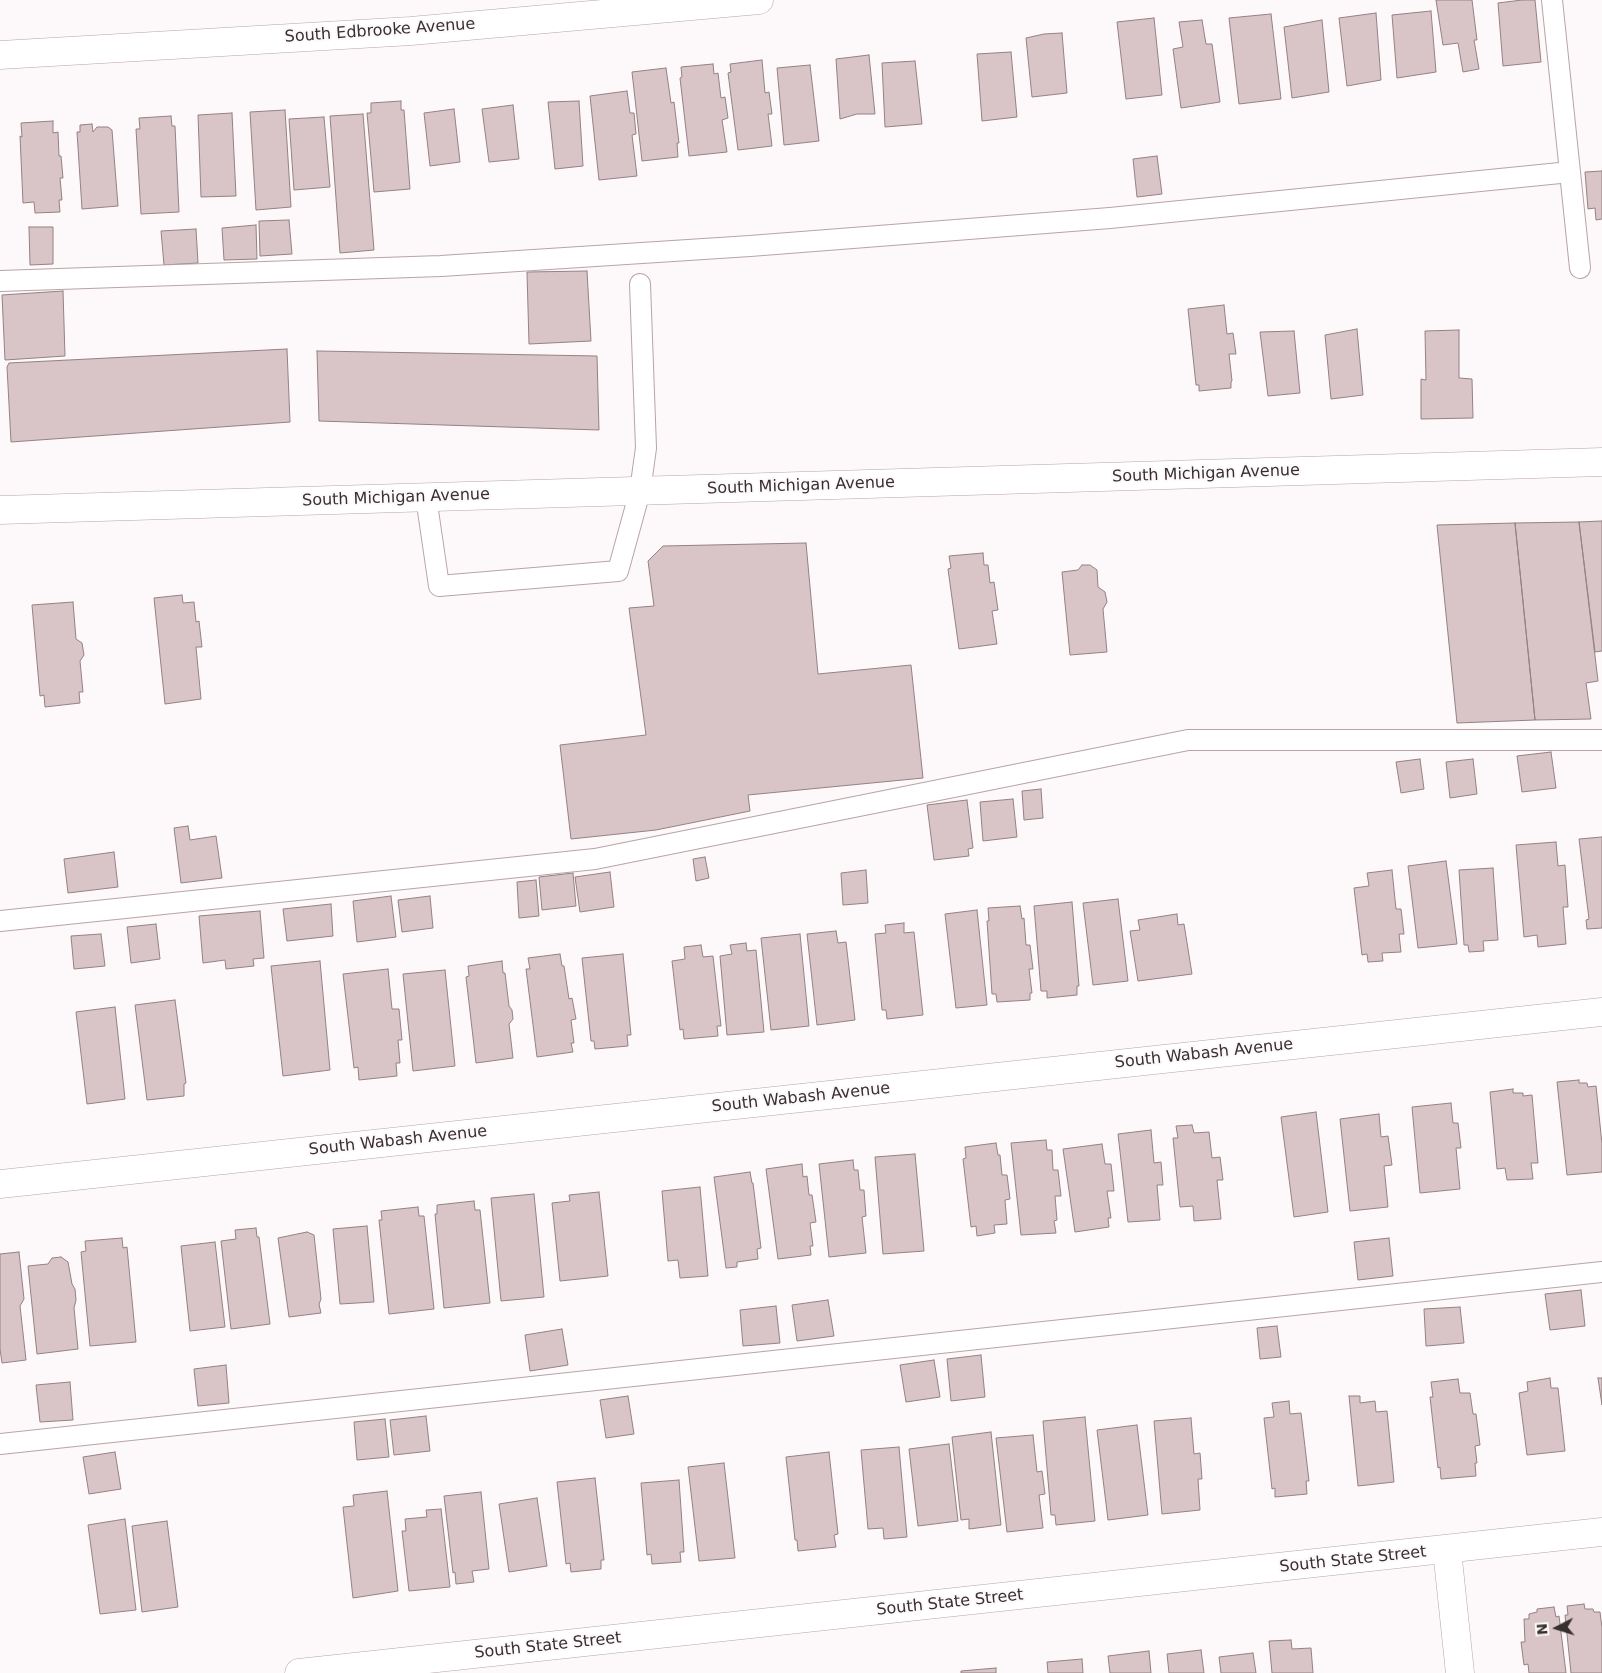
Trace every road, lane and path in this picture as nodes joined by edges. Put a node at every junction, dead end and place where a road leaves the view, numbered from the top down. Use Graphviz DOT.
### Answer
graph roads {
  1 [pos="759,0"];
  2 [pos="1552,0"];
  3 [pos="0,55"];
  4 [pos="1570,172"];
  5 [pos="1580,268"];
  6 [pos="0,281"];
  7 [pos="640,284"];
  8 [pos="1602,462"];
  9 [pos="640,491"];
  10 [pos="426,497"];
  11 [pos="0,510"];
  12 [pos="1602,740"];
  13 [pos="0,920"];
  14 [pos="1602,1012"];
  15 [pos="0,1184"];
  16 [pos="1602,1272"];
  17 [pos="0,1444"];
  18 [pos="1602,1532"];
  19 [pos="1447,1550"];
  20 [pos="299,1673"];
  21 [pos="1460,1673"];
  1 -- 3 [label="street, South Edbrooke Avenue"];
  2 -- 4 [label="lane"];
  4 -- 5 [label="lane"];
  4 -- 6 [label="lane"];
  7 -- 9 [label="lane"];
  8 -- 9 [label="street, South Michigan Avenue"];
  9 -- 10 [label="street, South Michigan Avenue"];
  9 -- 10 [label="lane"];
  10 -- 11 [label="street, South Michigan Avenue"];
  12 -- 13 [label="lane"];
  14 -- 15 [label="street, South Wabash Avenue"];
  16 -- 17 [label="lane"];
  18 -- 19 [label="street, South State Street"];
  19 -- 20 [label="street, South State Street"];
  19 -- 21 [label="street"];
}
